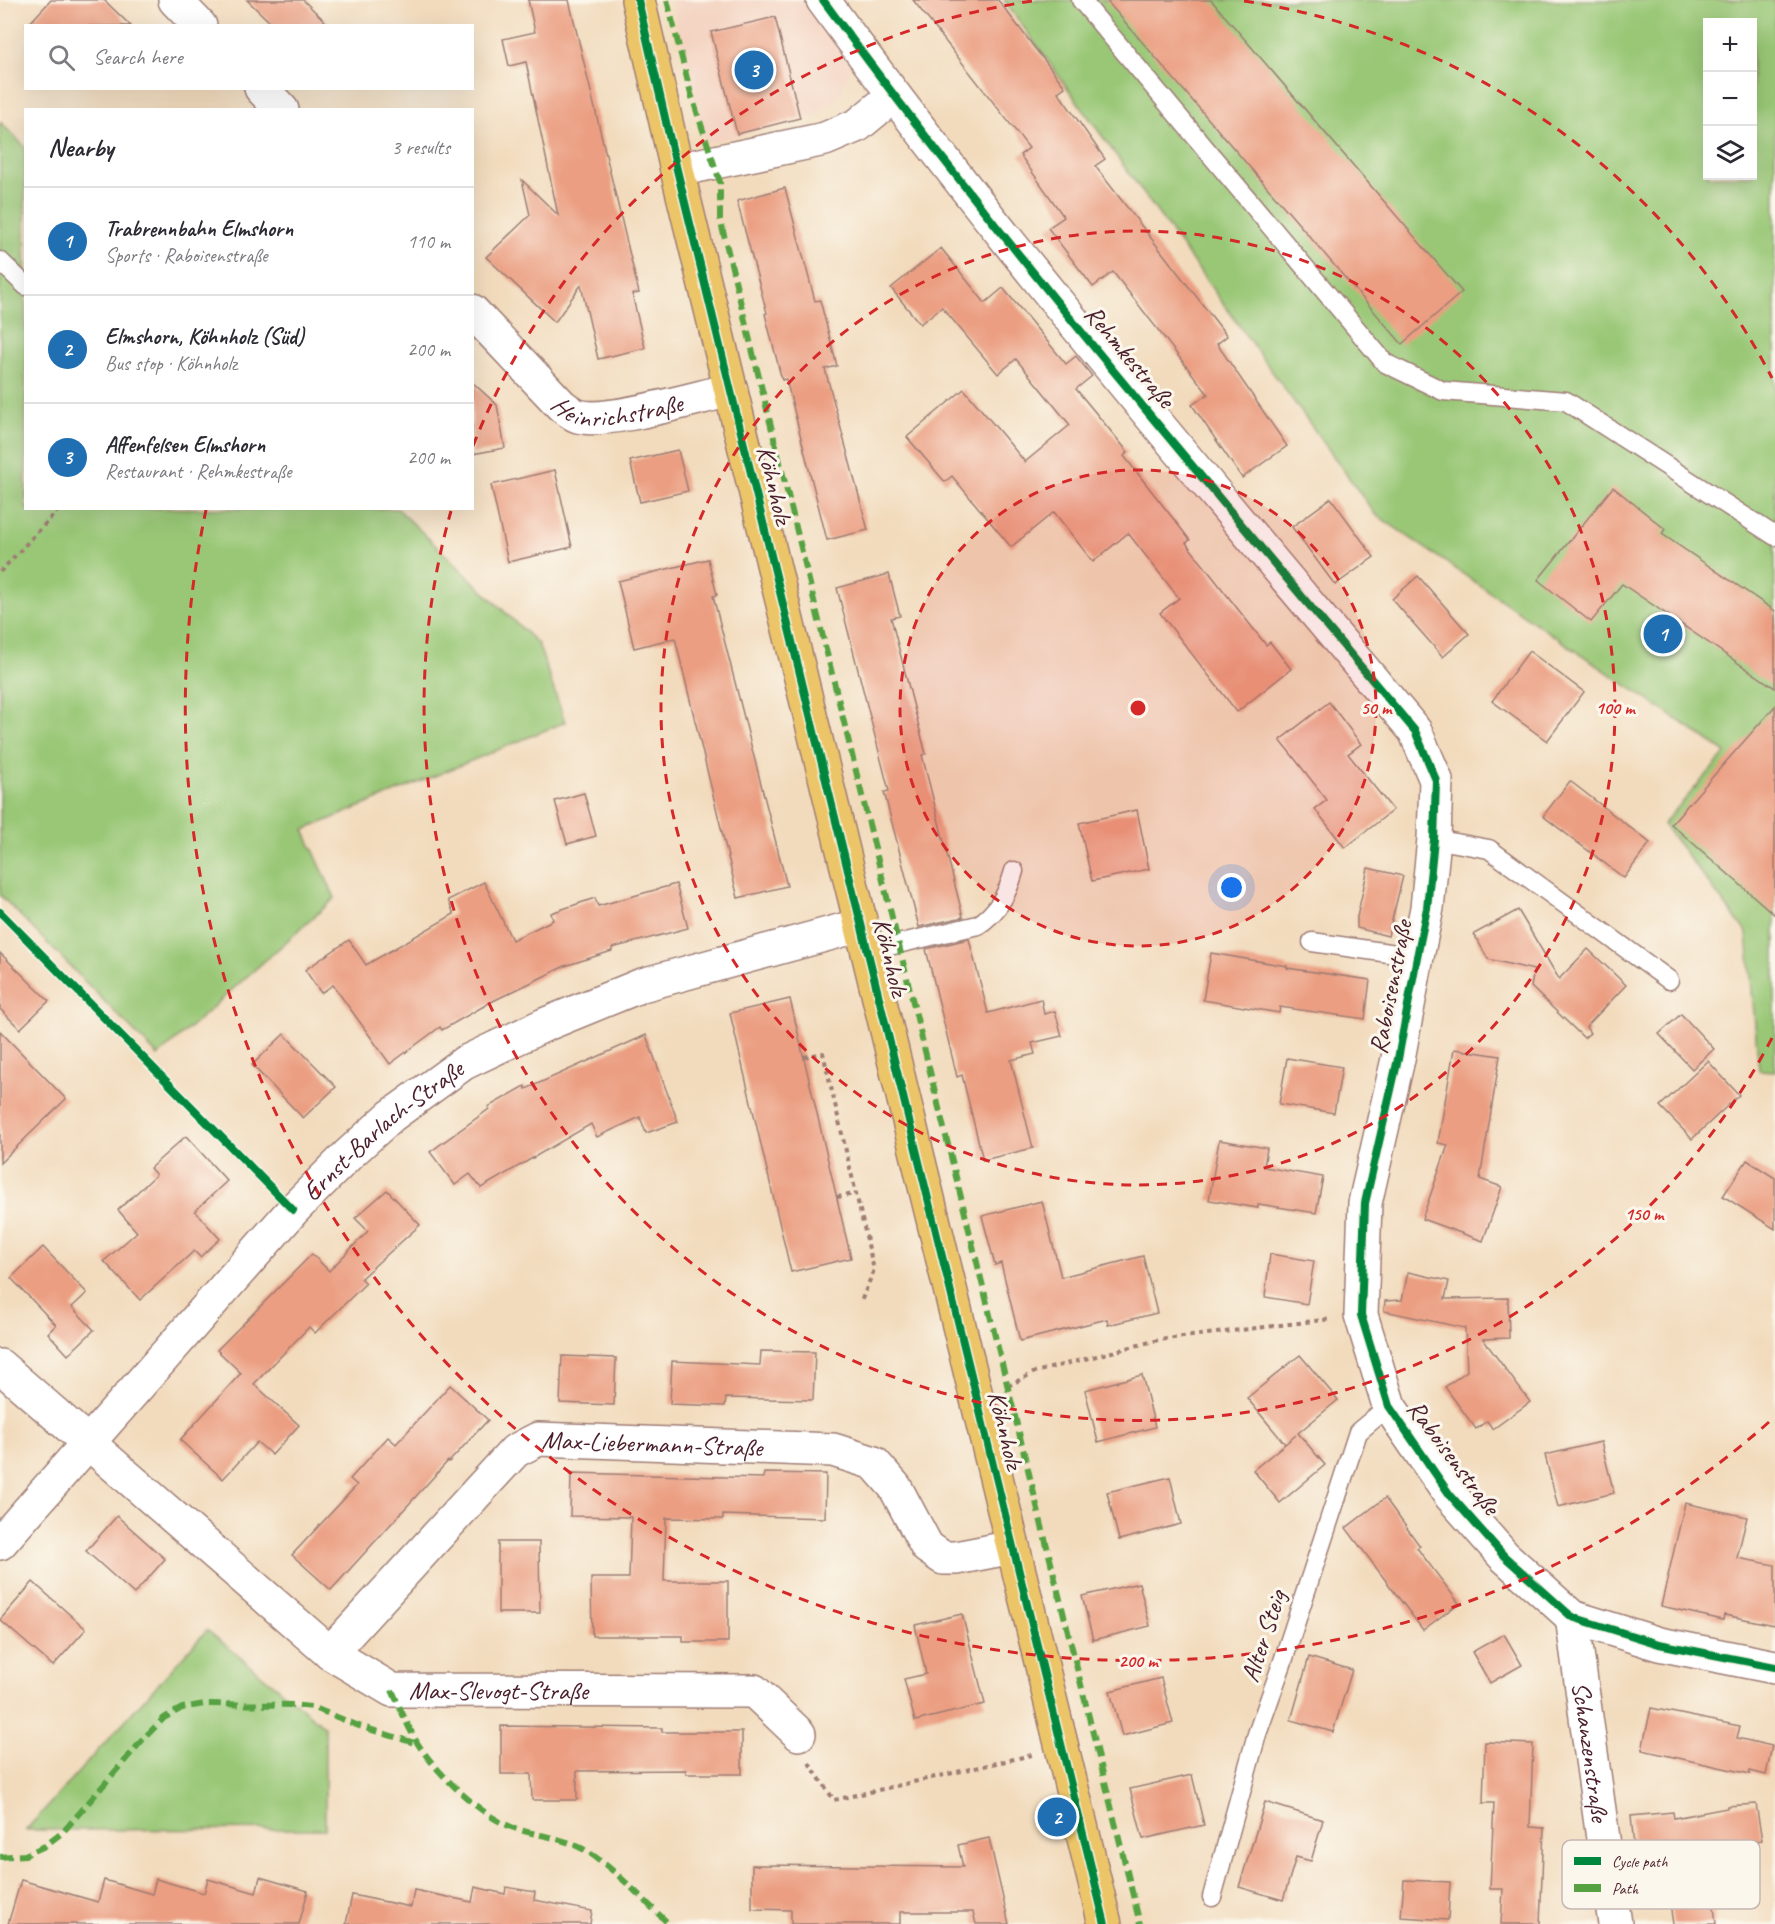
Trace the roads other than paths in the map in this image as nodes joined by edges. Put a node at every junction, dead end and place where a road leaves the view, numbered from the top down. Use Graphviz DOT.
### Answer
graph roads {
  1 [pos="175,0"];
  2 [pos="638,0"];
  3 [pos="823,0"];
  4 [pos="1082,0"];
  5 [pos="198,24"];
  6 [pos="263,90"];
  7 [pos="893,96"];
  8 [pos="280,108"];
  9 [pos="677,170"];
  10 [pos="0,261"];
  11 [pos="24,284"];
  12 [pos="474,313"];
  13 [pos="730,390"];
  14 [pos="1775,536"];
  15 [pos="1415,731"];
  16 [pos="1434,839"];
  17 [pos="1014,871"];
  18 [pos="864,938"];
  19 [pos="1312,942"];
  20 [pos="1417,957"];
  21 [pos="1669,980"];
  22 [pos="0,1366"];
  23 [pos="1389,1406"];
  24 [pos="90,1443"];
  25 [pos="0,1543"];
  26 [pos="1013,1547"];
  27 [pos="1572,1617"];
  28 [pos="330,1653"];
  29 [pos="1775,1667"];
  30 [pos="799,1734"];
  31 [pos="1603,1840"];
  32 [pos="1212,1897"];
  33 [pos="1613,1909"];
  34 [pos="1105,1924"];
  35 [pos="1615,1924"];
  1 -- 5 [label="street"];
  2 -- 9 [label="main road, Köhnholz"];
  3 -- 7 [label="street, Rehmkestraße"];
  4 -- 14 [label="lane"];
  6 -- 8 [label="street"];
  7 -- 9 [label="street"];
  7 -- 15 [label="street, Rehmkestraße"];
  9 -- 13 [label="main road, Köhnholz"];
  10 -- 11 [label="lane"];
  12 -- 13 [label="street, Heinrichstraße"];
  13 -- 18 [label="main road, Köhnholz"];
  15 -- 16 [label="street, Raboisenstraße"];
  16 -- 20 [label="street, Raboisenstraße"];
  16 -- 21 [label="lane"];
  17 -- 18 [label="lane"];
  18 -- 24 [label="street, Ernst-Barlach-Straße"];
  18 -- 26 [label="main road, Köhnholz"];
  19 -- 20 [label="lane"];
  20 -- 23 [label="street, Raboisenstraße"];
  22 -- 24 [label="street, Max-Slevogt-Straße"];
  23 -- 27 [label="street, Raboisenstraße"];
  23 -- 32 [label="lane, Alter Steig"];
  24 -- 25 [label="street, Ernst-Barlach-Straße"];
  24 -- 28 [label="street, Max-Slevogt-Straße"];
  26 -- 28 [label="street, Max-Liebermann-Straße"];
  26 -- 34 [label="main road, Köhnholz"];
  27 -- 29 [label="street, Raboisenstraße"];
  27 -- 31 [label="street, Schanzenstraße"];
  28 -- 30 [label="street, Max-Slevogt-Straße"];
  33 -- 35 [label="street, Schanzenstraße"];
}
